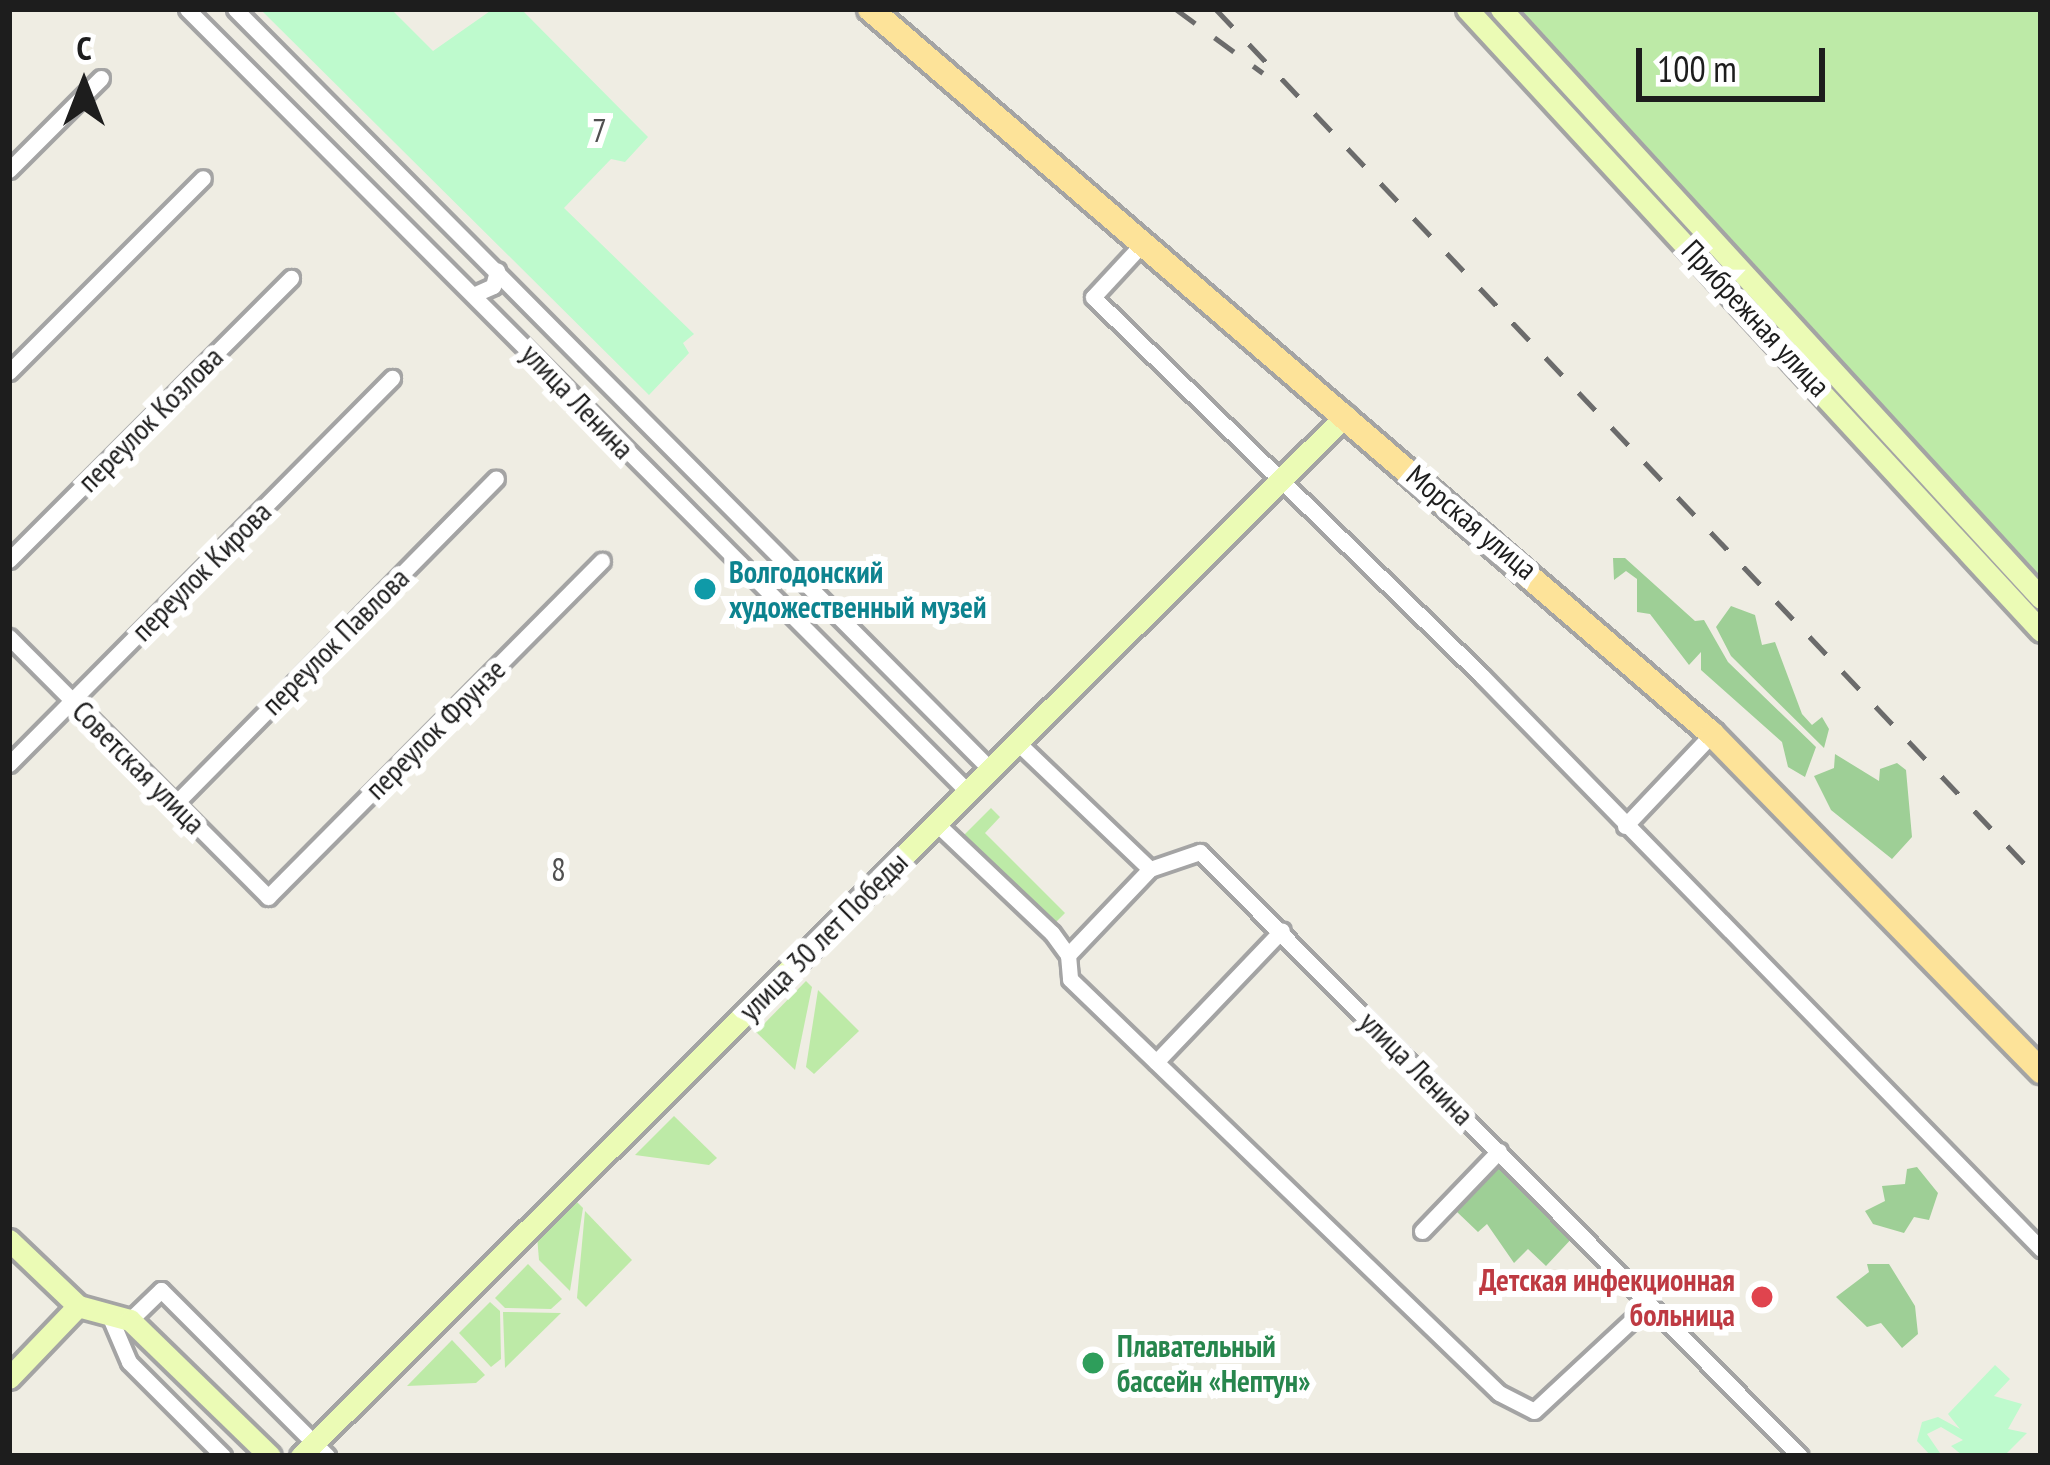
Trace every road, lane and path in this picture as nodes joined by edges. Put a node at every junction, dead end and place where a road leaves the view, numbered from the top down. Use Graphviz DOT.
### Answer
graph roads {
  1 [pos="187,9"];
  2 [pos="235,9"];
  3 [pos="870,9"];
  4 [pos="1467,9"];
  5 [pos="1501,9"];
  6 [pos="101,78"];
  7 [pos="9,170"];
  8 [pos="203,178"];
  9 [pos="1144,242"];
  10 [pos="497,272"];
  11 [pos="291,278"];
  12 [pos="473,296"];
  13 [pos="9,372"];
  14 [pos="392,378"];
  15 [pos="1345,416"];
  16 [pos="495,479"];
  17 [pos="1277,480"];
  18 [pos="9,560"];
  19 [pos="602,561"];
  20 [pos="2041,598"];
  21 [pos="2041,631"];
  22 [pos="9,638"];
  23 [pos="73,701"];
  24 [pos="1712,734"];
  25 [pos="1017,742"];
  26 [pos="9,764"];
  27 [pos="991,770"];
  28 [pos="969,793"];
  29 [pos="178,800"];
  30 [pos="938,824"];
  31 [pos="1625,826"];
  32 [pos="1150,869"];
  33 [pos="268,897"];
  34 [pos="1282,930"];
  35 [pos="1068,955"];
  36 [pos="1156,1062"];
  37 [pos="2041,1071"];
  38 [pos="1499,1151"];
  39 [pos="1422,1232"];
  40 [pos="9,1240"];
  41 [pos="2041,1249"];
  42 [pos="1649,1304"];
  43 [pos="78,1306"];
  44 [pos="119,1317"];
  45 [pos="9,1378"];
  46 [pos="314,1451"];
  47 [pos="223,1456"];
  48 [pos="269,1456"];
  49 [pos="1800,1456"];
  1 -- 12 [label="street, улица Ленина"];
  2 -- 10 [label="street, улица Ленина"];
  3 -- 9 [label="main road, Морская улица"];
  4 -- 21 [label="street, Прибрежная улица"];
  5 -- 20 [label="street, Прибрежная улица"];
  6 -- 7 [label="street"];
  8 -- 13 [label="street"];
  9 -- 15 [label="main road, Морская улица"];
  9 -- 17 [label="street"];
  10 -- 12 [label="street"];
  10 -- 27 [label="street, улица Ленина"];
  11 -- 18 [label="street, переулок Козлова"];
  12 -- 28 [label="street, улица Ленина"];
  14 -- 23 [label="street, переулок Кирова"];
  15 -- 17 [label="street, улица 30 лет Победы"];
  15 -- 24 [label="main road, Морская улица"];
  16 -- 29 [label="street, переулок Павлова"];
  17 -- 25 [label="street, улица 30 лет Победы"];
  17 -- 31 [label="street"];
  19 -- 33 [label="street, переулок Фрунзе"];
  22 -- 23 [label="street, Советская улица"];
  23 -- 26 [label="street, переулок Кирова"];
  23 -- 29 [label="street, Советская улица"];
  24 -- 31 [label="street"];
  24 -- 37 [label="main road, Морская улица"];
  25 -- 27 [label="street, улица 30 лет Победы"];
  25 -- 32 [label="street"];
  27 -- 28 [label="street, улица 30 лет Победы"];
  28 -- 30 [label="street, улица 30 лет Победы"];
  29 -- 33 [label="street, Советская улица"];
  30 -- 35 [label="street"];
  30 -- 46 [label="street, улица 30 лет Победы"];
  31 -- 41 [label="street"];
  32 -- 34 [label="street, улица Ленина"];
  32 -- 35 [label="street"];
  34 -- 36 [label="street"];
  34 -- 38 [label="street, улица Ленина"];
  35 -- 36 [label="street"];
  36 -- 42 [label="street"];
  38 -- 39 [label="street"];
  38 -- 42 [label="street, улица Ленина"];
  40 -- 43 [label="street"];
  42 -- 49 [label="street, улица Ленина"];
  43 -- 44 [label="street"];
  43 -- 45 [label="street"];
  44 -- 46 [label="street"];
  44 -- 47 [label="street"];
  44 -- 48 [label="street"];
}
